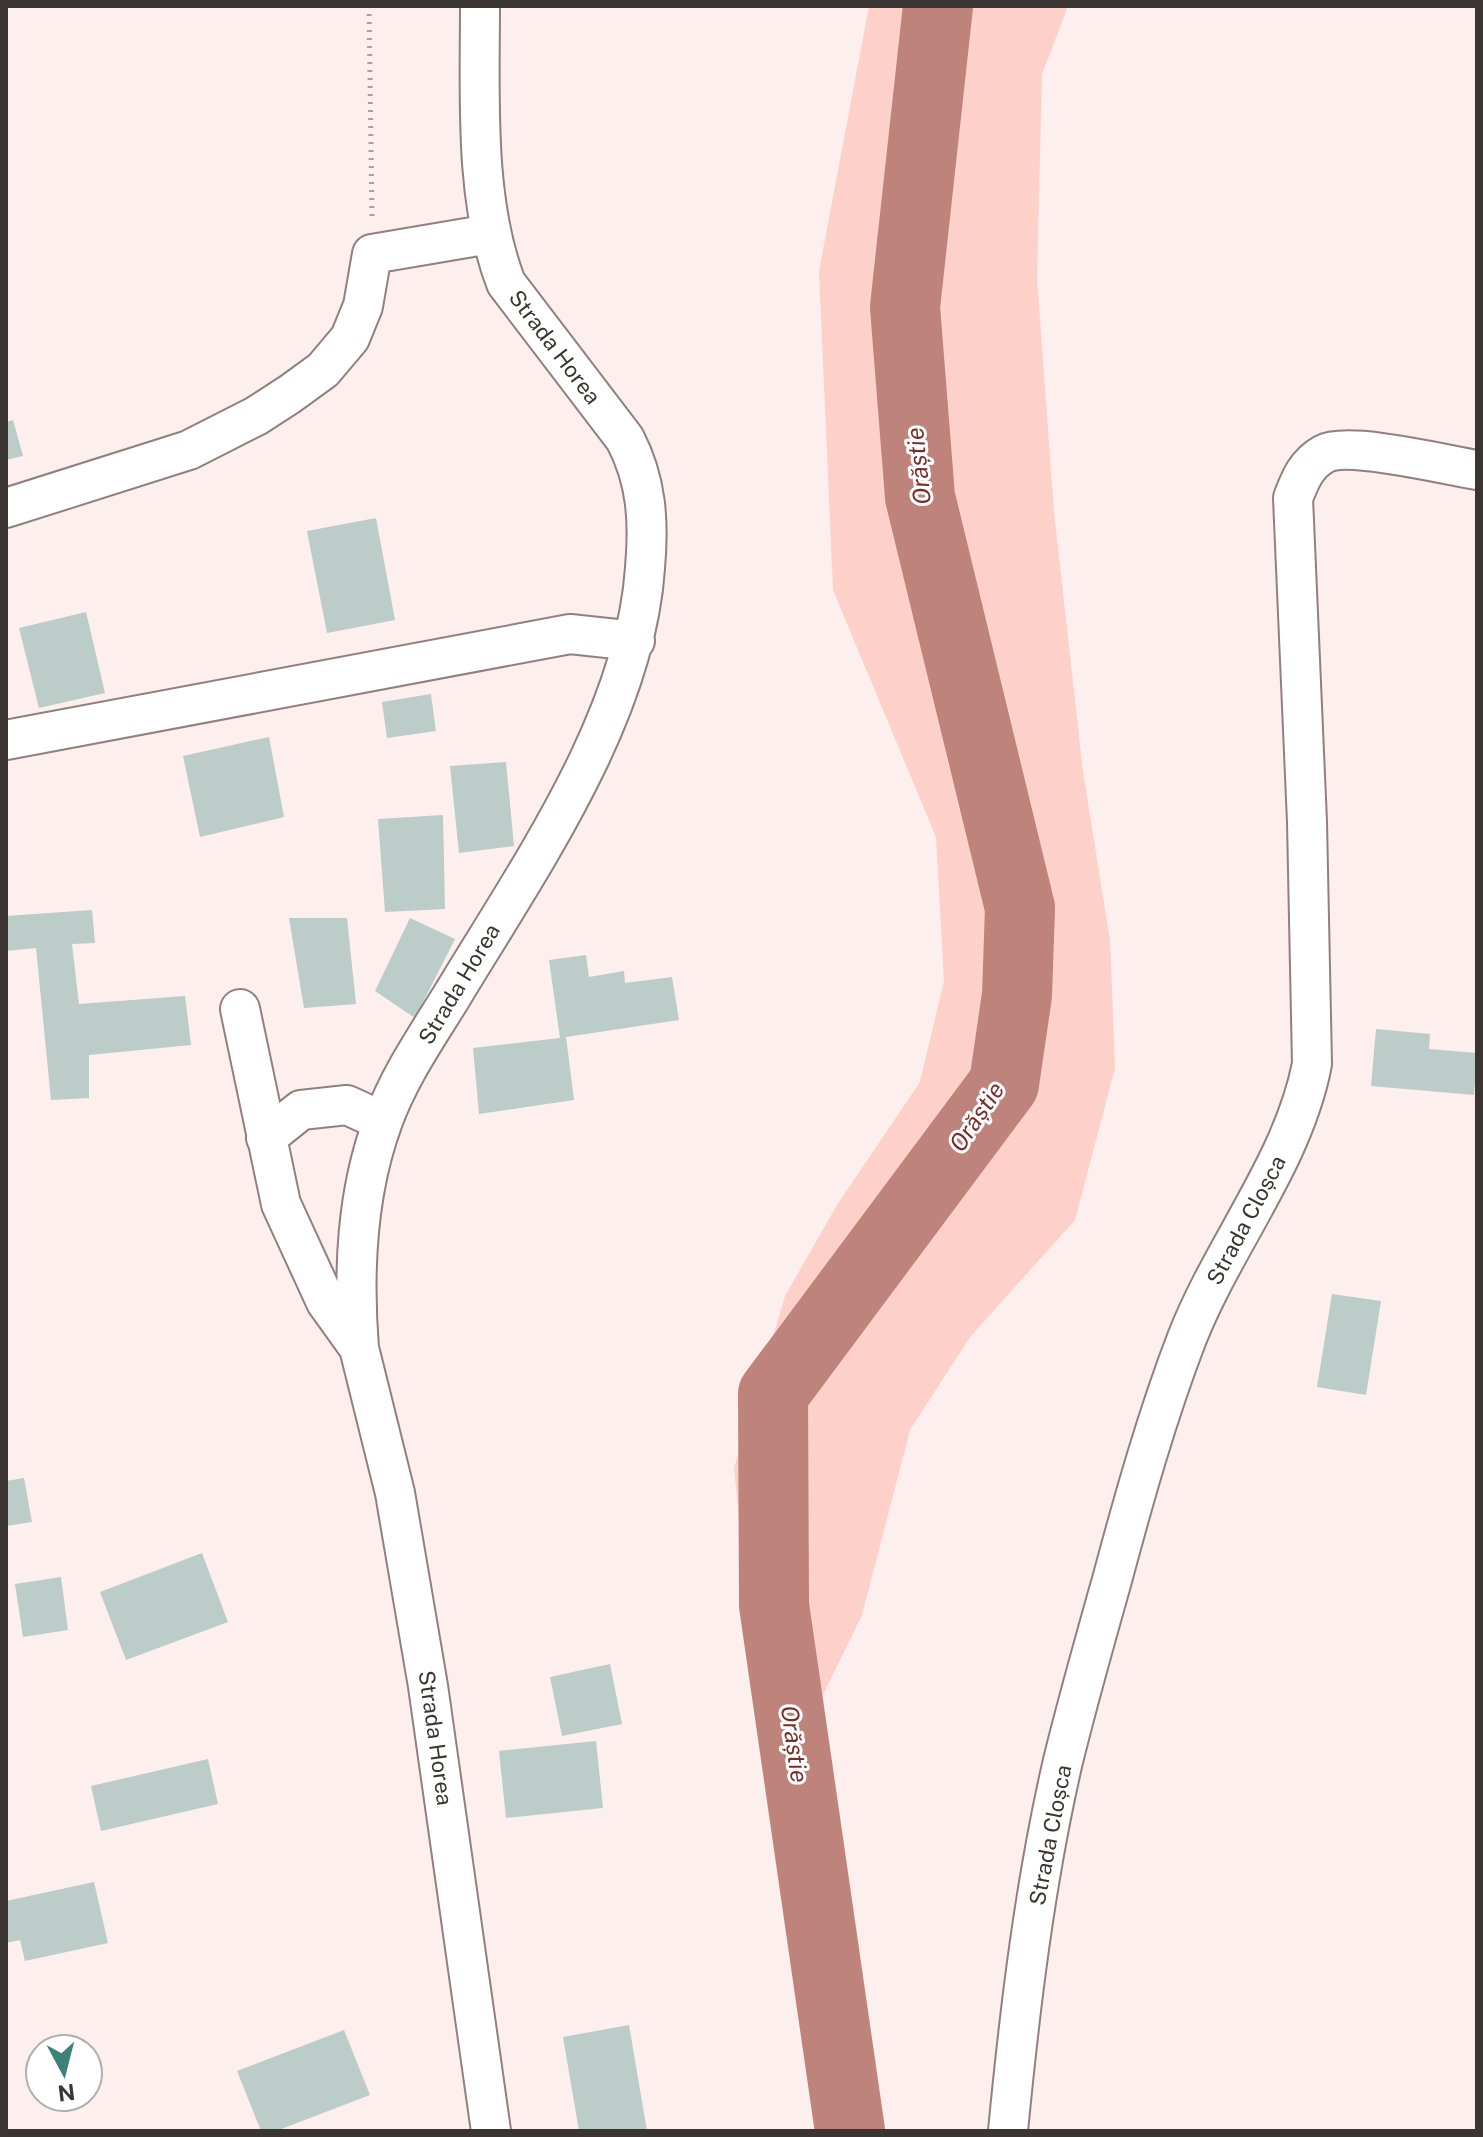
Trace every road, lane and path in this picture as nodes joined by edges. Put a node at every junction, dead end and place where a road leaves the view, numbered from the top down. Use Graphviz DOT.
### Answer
graph roads {
  1 [pos="369,6"];
  2 [pos="480,6"];
  3 [pos="490,234"];
  4 [pos="372,254"];
  5 [pos="1477,470"];
  6 [pos="6,508"];
  7 [pos="635,641"];
  8 [pos="6,740"];
  9 [pos="240,1009"];
  10 [pos="382,1121"];
  11 [pos="266,1138"];
  12 [pos="359,1348"];
  13 [pos="491,2131"];
  14 [pos="1008,2131"];
  1 -- 4 [label="path"];
  2 -- 3 [label="street, Strada Horea"];
  3 -- 4 [label="street"];
  3 -- 7 [label="street, Strada Horea"];
  4 -- 6 [label="street"];
  5 -- 14 [label="street, Strada Cloșca"];
  7 -- 8 [label="street"];
  7 -- 10 [label="street, Strada Horea"];
  9 -- 11 [label="street, Strada Horea"];
  10 -- 11 [label="street"];
  10 -- 12 [label="street, Strada Horea"];
  11 -- 12 [label="street, Strada Horea"];
  12 -- 13 [label="street, Strada Horea"];
}
